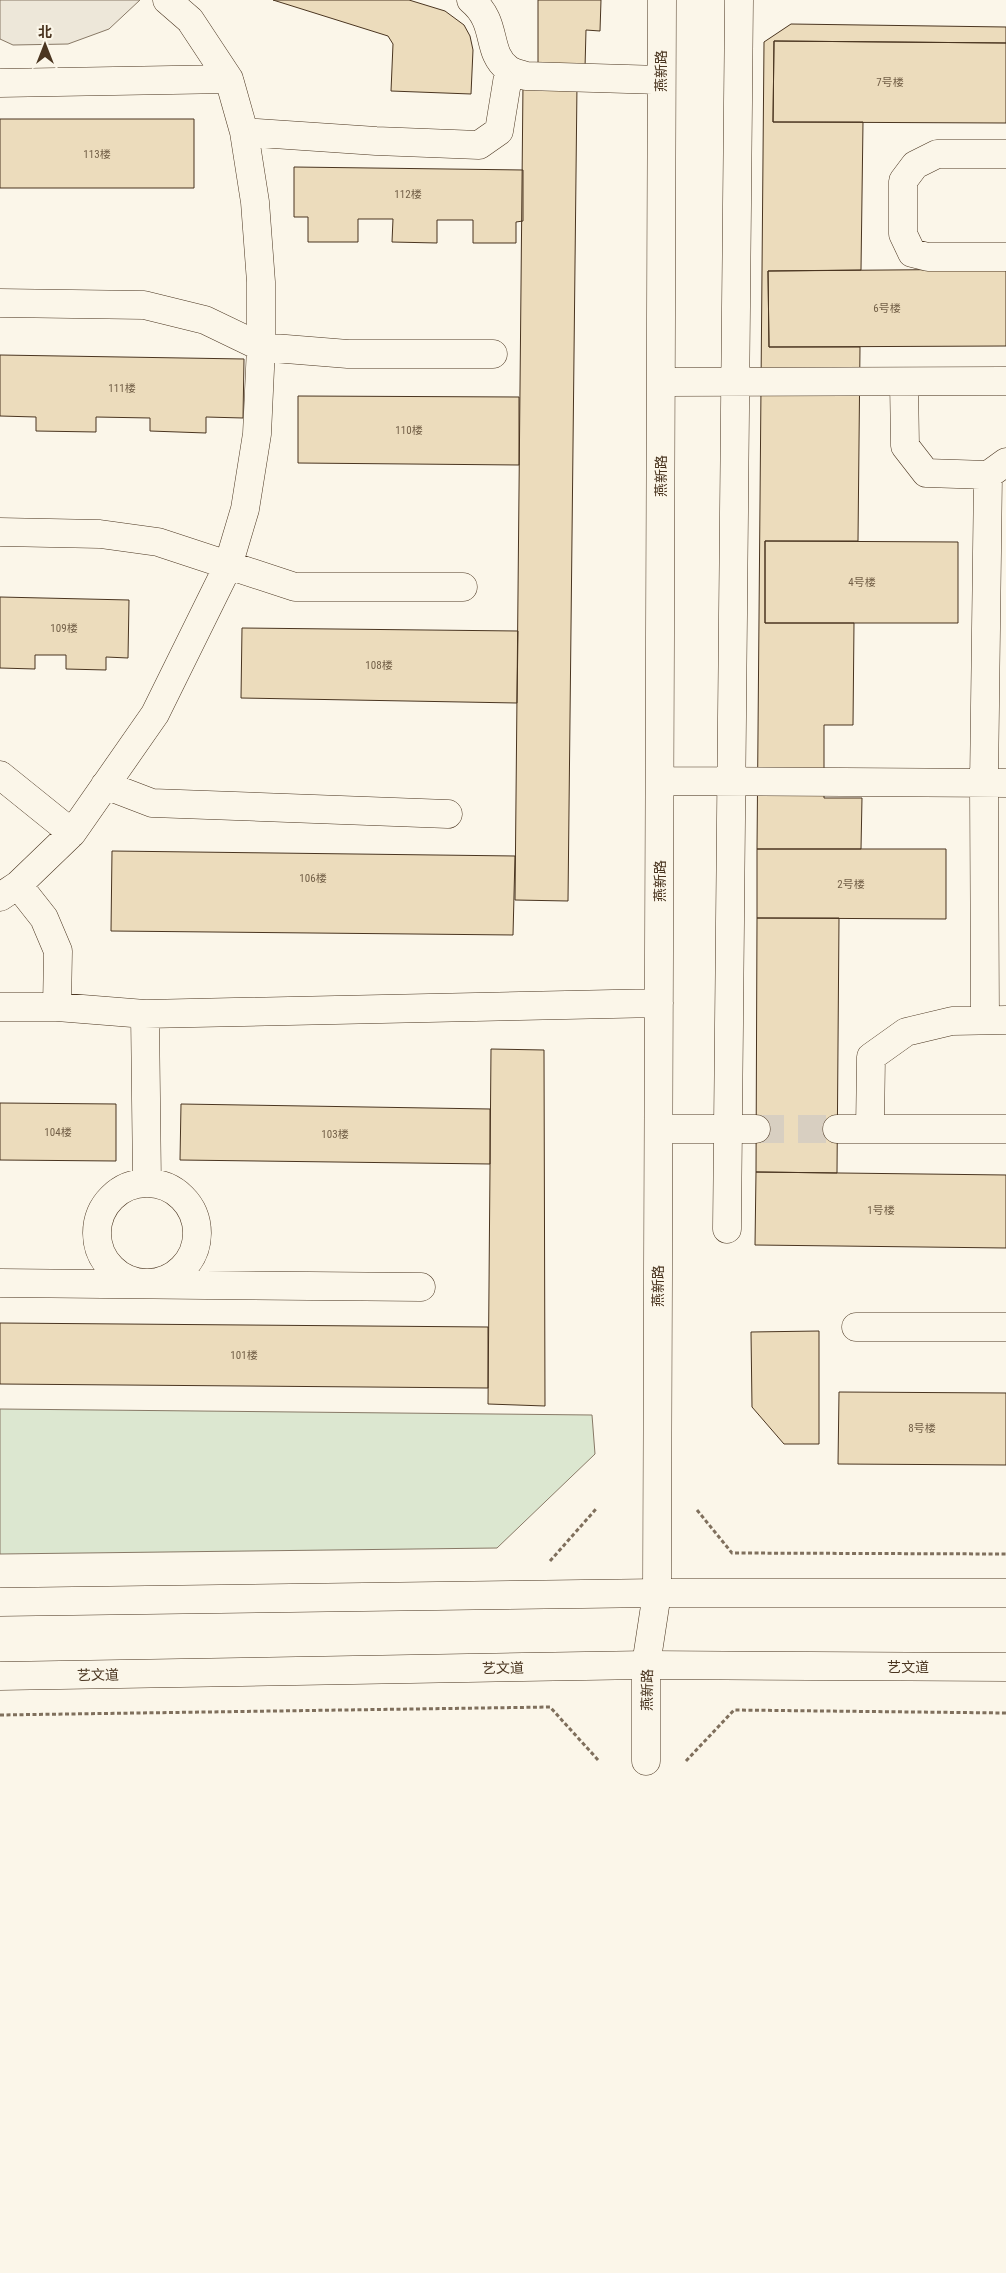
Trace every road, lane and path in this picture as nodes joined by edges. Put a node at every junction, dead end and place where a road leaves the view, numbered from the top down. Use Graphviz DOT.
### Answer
graph roads {
  1 [pos="167,0"];
  2 [pos="472,0"];
  3 [pos="662,0"];
  4 [pos="739,0"];
  5 [pos="509,70"];
  6 [pos="229,79"];
  7 [pos="661,80"];
  8 [pos="0,83"];
  9 [pos="244,132"];
  10 [pos="1006,154"];
  11 [pos="1006,257"];
  12 [pos="0,303"];
  13 [pos="261,346"];
  14 [pos="493,354"];
  15 [pos="1006,381"];
  16 [pos="661,382"];
  17 [pos="735,382"];
  18 [pos="904,382"];
  19 [pos="997,469"];
  20 [pos="0,532"];
  21 [pos="228,566"];
  22 [pos="463,587"];
  23 [pos="996,614"];
  24 [pos="0,775"];
  25 [pos="660,782"];
  26 [pos="731,782"];
  27 [pos="995,783"];
  28 [pos="105,785"];
  29 [pos="448,814"];
  30 [pos="72,833"];
  31 [pos="9,891"];
  32 [pos="659,1003"];
  33 [pos="0,1007"];
  34 [pos="57,1007"];
  35 [pos="146,1014"];
  36 [pos="996,1020"];
  37 [pos="659,1129"];
  38 [pos="728,1129"];
  39 [pos="756,1129"];
  40 [pos="837,1129"];
  41 [pos="870,1129"];
  42 [pos="1006,1129"];
  43 [pos="147,1182"];
  44 [pos="726,1229"];
  45 [pos="0,1283"];
  46 [pos="152,1284"];
  47 [pos="420,1287"];
  48 [pos="856,1327"];
  49 [pos="1006,1327"];
  50 [pos="698,1510"];
  51 [pos="1006,1554"];
  52 [pos="657,1593"];
  53 [pos="1006,1593"];
  54 [pos="0,1602"];
  55 [pos="646,1665"];
  56 [pos="1006,1667"];
  57 [pos="0,1676"];
  58 [pos="1006,1713"];
  59 [pos="0,1715"];
  60 [pos="599,1761"];
  61 [pos="646,1761"];
  62 [pos="686,1761"];
  1 -- 6 [label="street"];
  2 -- 5 [label="street"];
  3 -- 7 [label="street, 燕新路"];
  4 -- 17 [label="street"];
  5 -- 7 [label="street"];
  5 -- 9 [label="street"];
  6 -- 8 [label="street"];
  6 -- 9 [label="street"];
  7 -- 16 [label="street, 燕新路"];
  9 -- 13 [label="street"];
  10 -- 11 [label="street"];
  12 -- 13 [label="street"];
  13 -- 14 [label="street"];
  13 -- 21 [label="street"];
  15 -- 18 [label="street"];
  16 -- 17 [label="street"];
  16 -- 25 [label="street, 燕新路"];
  17 -- 18 [label="street"];
  17 -- 26 [label="street"];
  18 -- 19 [label="street"];
  19 -- 23 [label="street"];
  20 -- 21 [label="street"];
  21 -- 22 [label="street"];
  21 -- 28 [label="street"];
  23 -- 27 [label="street"];
  24 -- 30 [label="street"];
  25 -- 26 [label="street"];
  25 -- 32 [label="street, 燕新路"];
  26 -- 27 [label="street"];
  26 -- 38 [label="street"];
  27 -- 36 [label="street"];
  28 -- 29 [label="street"];
  28 -- 30 [label="street"];
  30 -- 31 [label="street"];
  31 -- 34 [label="street"];
  32 -- 35 [label="street"];
  32 -- 37 [label="street, 燕新路"];
  33 -- 34 [label="street"];
  34 -- 35 [label="street"];
  35 -- 43 [label="street"];
  36 -- 41 [label="street"];
  37 -- 38 [label="street"];
  37 -- 52 [label="street, 燕新路"];
  38 -- 39 [label="street"];
  38 -- 44 [label="street"];
  40 -- 41 [label="street"];
  41 -- 42 [label="street"];
  43 -- 46 [label="street"];
  43 -- 46 [label="street"];
  45 -- 46 [label="street"];
  46 -- 47 [label="street"];
  48 -- 49 [label="street"];
  50 -- 51 [label="path"];
  52 -- 53 [label="street"];
  52 -- 54 [label="street"];
  52 -- 55 [label="street, 燕新路"];
  55 -- 56 [label="street, 艺文道"];
  55 -- 57 [label="street, 艺文道"];
  55 -- 61 [label="street, 燕新路"];
  58 -- 62 [label="path"];
  59 -- 60 [label="path"];
}
